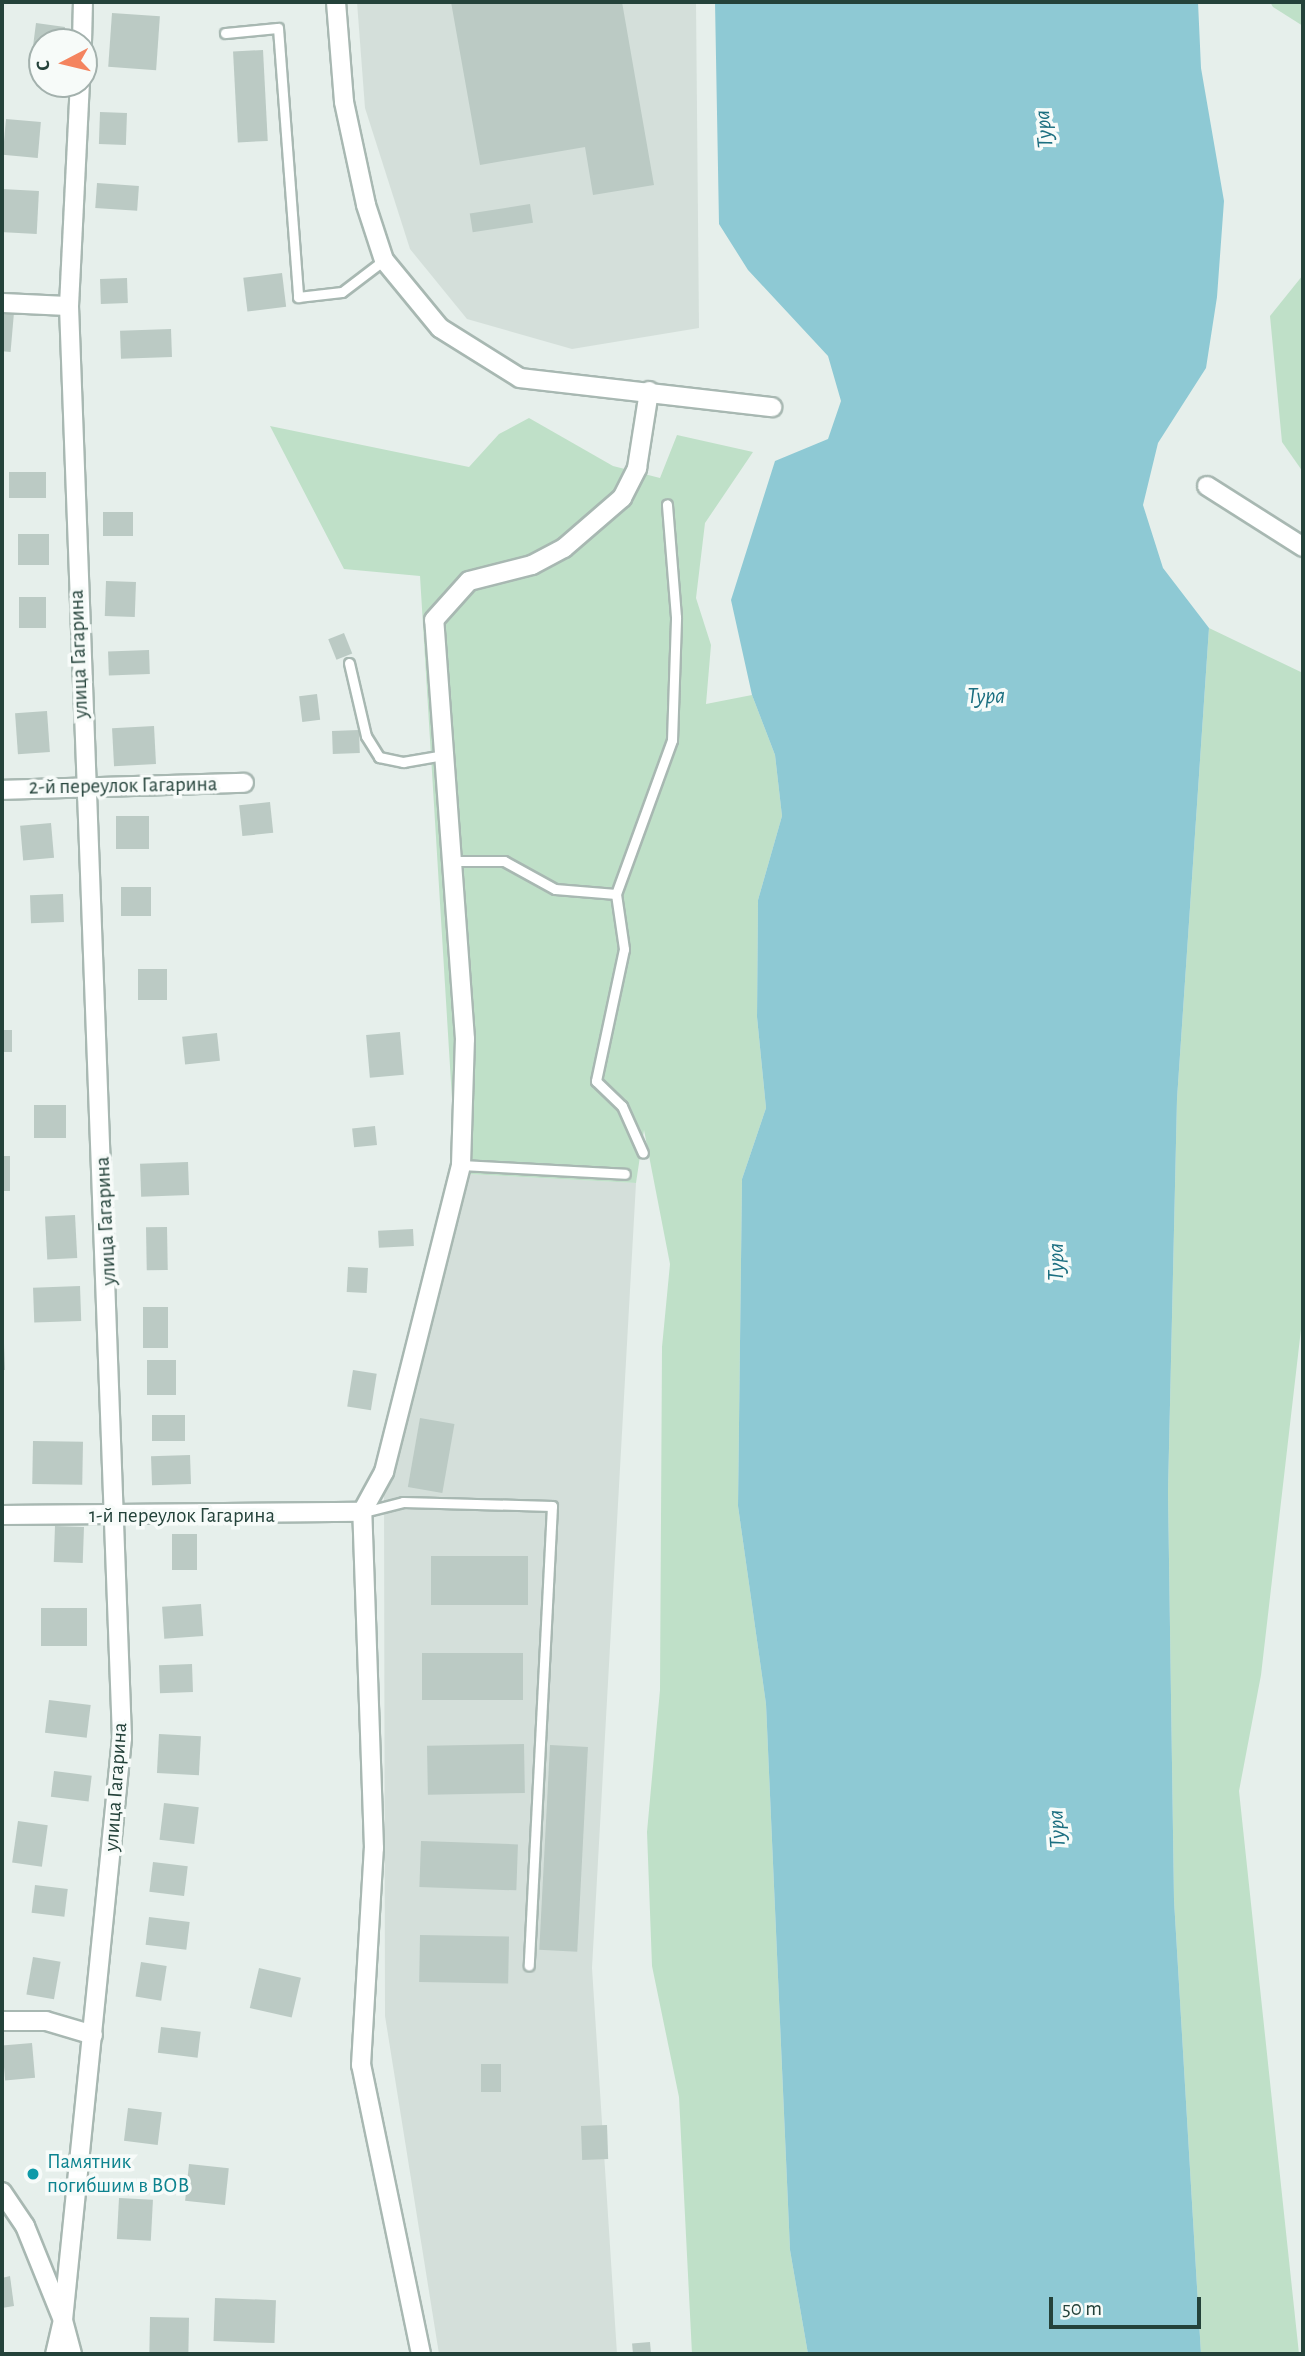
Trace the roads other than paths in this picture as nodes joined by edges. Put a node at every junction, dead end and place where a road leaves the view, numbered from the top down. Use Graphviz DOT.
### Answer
graph roads {
  1 [pos="83,2"];
  2 [pos="336,2"];
  3 [pos="82,28"];
  4 [pos="225,33"];
  5 [pos="79,98"];
  6 [pos="384,260"];
  7 [pos="2,303"];
  8 [pos="69,306"];
  9 [pos="649,391"];
  10 [pos="772,407"];
  11 [pos="1207,486"];
  12 [pos="667,504"];
  13 [pos="1303,547"];
  14 [pos="349,663"];
  15 [pos="443,755"];
  16 [pos="244,783"];
  17 [pos="83,784"];
  18 [pos="2,790"];
  19 [pos="454,861"];
  20 [pos="617,894"];
  21 [pos="643,1153"];
  22 [pos="461,1165"];
  23 [pos="625,1174"];
  24 [pos="362,1512"];
  25 [pos="2,1515"];
  26 [pos="112,1517"];
  27 [pos="529,1965"];
  28 [pos="2,2021"];
  29 [pos="93,2035"];
  30 [pos="2,2192"];
  31 [pos="63,2320"];
  32 [pos="55,2354"];
  33 [pos="72,2354"];
  34 [pos="421,2354"];
  1 -- 3 [label="street"];
  2 -- 6 [label="street"];
  4 -- 6 [label="lane"];
  5 -- 8 [label="street, улица Гагарина"];
  6 -- 9 [label="street"];
  7 -- 8 [label="street"];
  8 -- 17 [label="street, улица Гагарина"];
  9 -- 10 [label="street"];
  9 -- 15 [label="street"];
  11 -- 13 [label="street"];
  12 -- 20 [label="lane"];
  14 -- 15 [label="lane"];
  15 -- 19 [label="street"];
  16 -- 17 [label="street, 2-й переулок Гагарина"];
  17 -- 18 [label="street, 2-й переулок Гагарина"];
  17 -- 26 [label="street, улица Гагарина"];
  19 -- 20 [label="lane"];
  19 -- 22 [label="street"];
  20 -- 21 [label="lane"];
  22 -- 23 [label="lane"];
  22 -- 24 [label="street"];
  24 -- 26 [label="street, 1-й переулок Гагарина"];
  24 -- 27 [label="lane"];
  24 -- 34 [label="street"];
  25 -- 26 [label="street, 1-й переулок Гагарина"];
  26 -- 29 [label="street, улица Гагарина"];
  28 -- 29 [label="street"];
  29 -- 31 [label="street, улица Гагарина"];
  30 -- 31 [label="street"];
  31 -- 32 [label="street"];
  31 -- 33 [label="street, улица Гагарина"];
}
